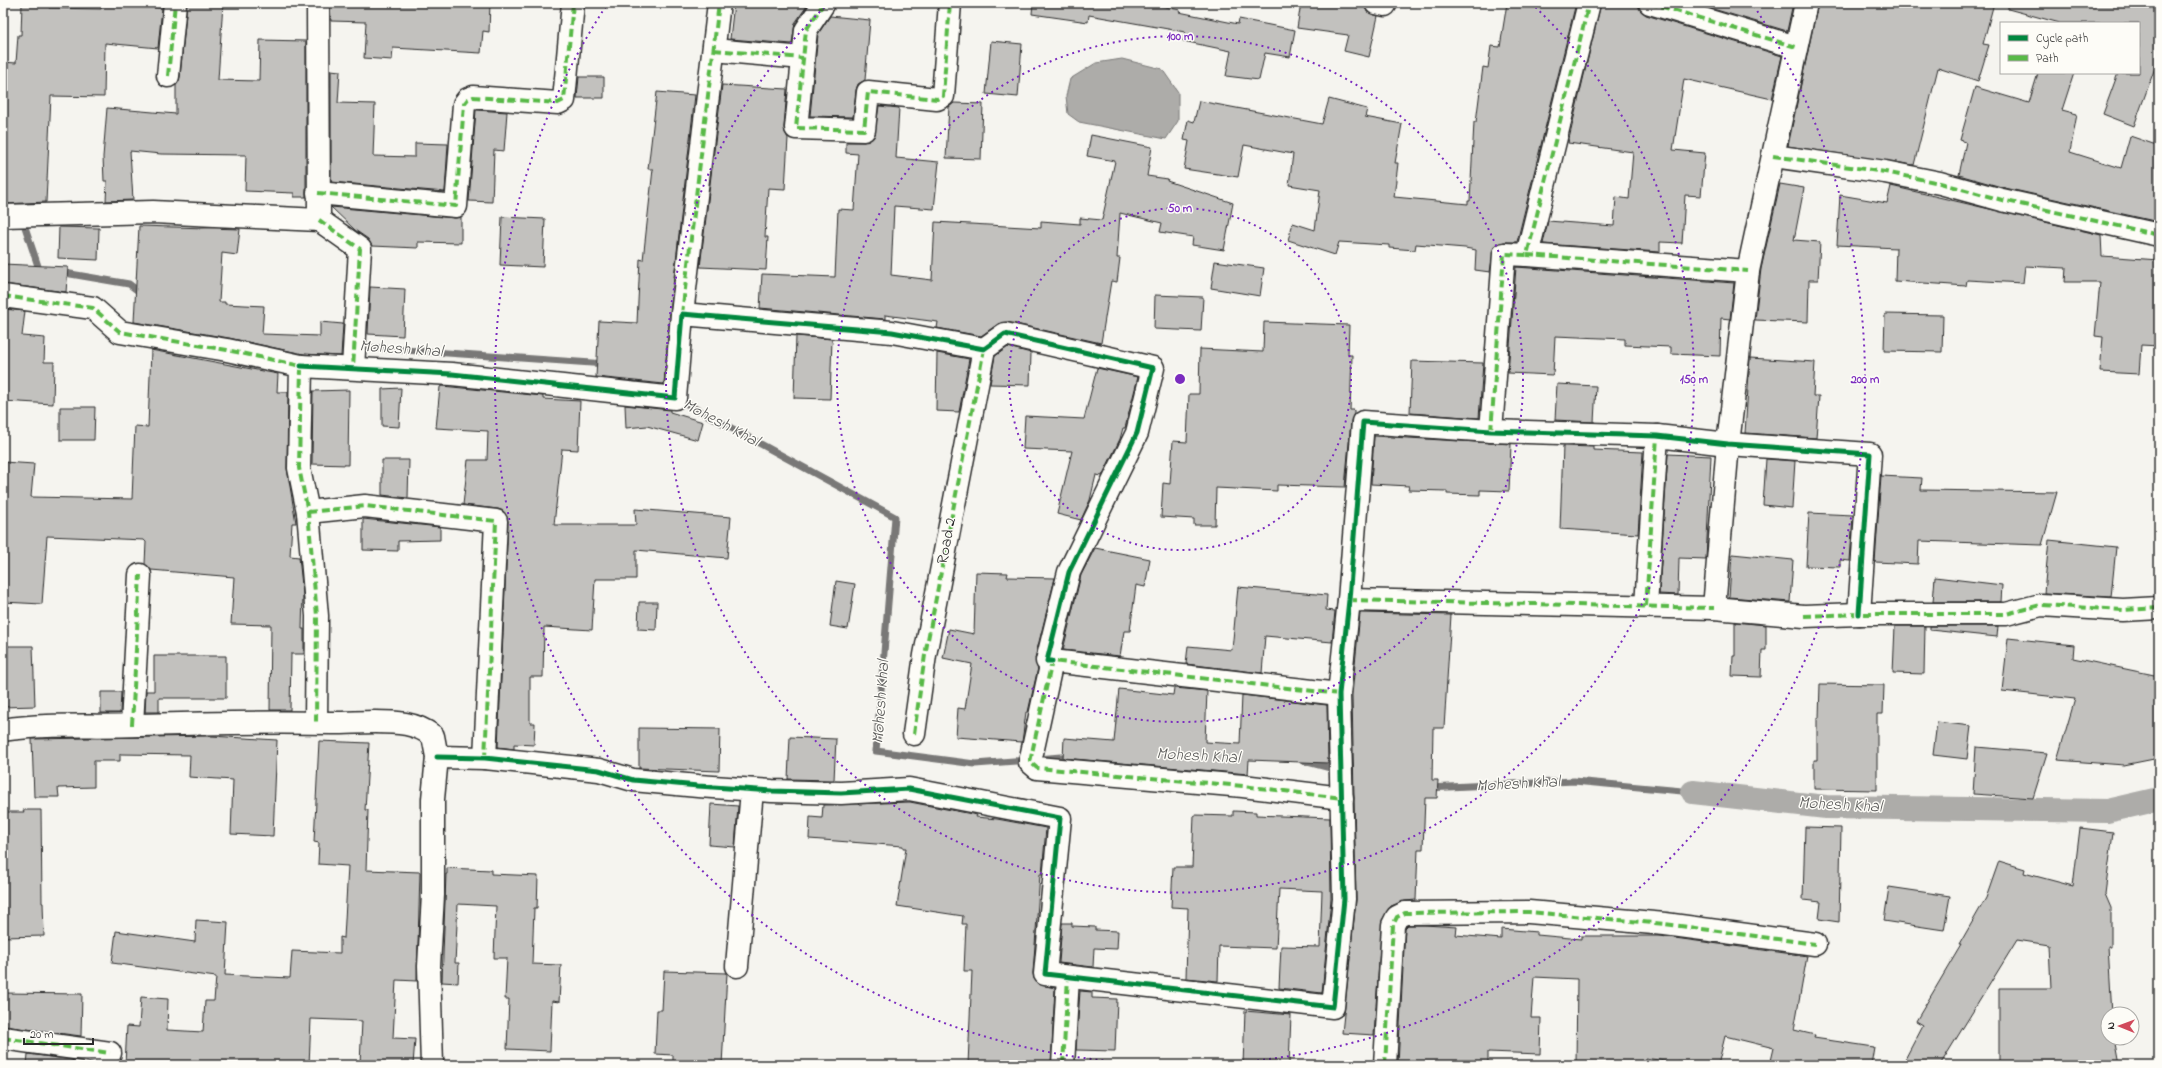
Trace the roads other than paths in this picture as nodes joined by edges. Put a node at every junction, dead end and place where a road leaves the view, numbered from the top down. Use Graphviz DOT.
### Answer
graph roads {
  1 [pos="176,3"];
  2 [pos="318,3"];
  3 [pos="573,3"];
  4 [pos="719,3"];
  5 [pos="824,3"];
  6 [pos="950,3"];
  7 [pos="1376,3"];
  8 [pos="1386,3"];
  9 [pos="1589,3"];
  10 [pos="1650,3"];
  11 [pos="1806,3"];
  12 [pos="1796,47"];
  13 [pos="714,50"];
  14 [pos="803,58"];
  15 [pos="168,76"];
  16 [pos="1773,156"];
  17 [pos="318,193"];
  18 [pos="3,216"];
  19 [pos="319,220"];
  20 [pos="2159,235"];
  21 [pos="1528,255"];
  22 [pos="1748,271"];
  23 [pos="3,296"];
  24 [pos="682,314"];
  25 [pos="984,349"];
  26 [pos="301,366"];
  27 [pos="352,368"];
  28 [pos="1491,431"];
  29 [pos="1657,436"];
  30 [pos="1728,444"];
  31 [pos="308,512"];
  32 [pos="140,575"];
  33 [pos="1349,600"];
  34 [pos="1646,606"];
  35 [pos="1714,608"];
  36 [pos="2159,608"];
  37 [pos="1859,614"];
  38 [pos="1052,661"];
  39 [pos="1339,694"];
  40 [pos="316,722"];
  41 [pos="132,725"];
  42 [pos="3,730"];
  43 [pos="914,734"];
  44 [pos="437,757"];
  45 [pos="485,758"];
  46 [pos="752,790"];
  47 [pos="1342,798"];
  48 [pos="1815,944"];
  49 [pos="737,966"];
  50 [pos="1068,977"];
  51 [pos="3,1038"];
  52 [pos="110,1053"];
  53 [pos="432,1065"];
  54 [pos="1063,1065"];
  55 [pos="1385,1065"];
  1 -- 15 [label="street"];
  2 -- 17 [label="street"];
  3 -- 17 [label="street"];
  4 -- 13 [label="street"];
  5 -- 14 [label="street"];
  6 -- 14 [label="street"];
  7 -- 8 [label="street"];
  9 -- 21 [label="street"];
  10 -- 12 [label="street"];
  11 -- 12 [label="street"];
  12 -- 16 [label="street"];
  13 -- 14 [label="street"];
  13 -- 24 [label="street"];
  16 -- 20 [label="street"];
  16 -- 22 [label="street"];
  17 -- 19 [label="street"];
  18 -- 19 [label="street"];
  19 -- 27 [label="street"];
  21 -- 22 [label="street"];
  21 -- 28 [label="street"];
  22 -- 30 [label="street"];
  23 -- 26 [label="street"];
  24 -- 25 [label="street"];
  24 -- 27 [label="street"];
  25 -- 38 [label="street"];
  25 -- 43 [label="street, Road 2"];
  26 -- 27 [label="street"];
  26 -- 31 [label="street"];
  28 -- 29 [label="street"];
  28 -- 33 [label="street"];
  29 -- 30 [label="street"];
  29 -- 34 [label="street"];
  30 -- 35 [label="street"];
  30 -- 37 [label="street"];
  31 -- 40 [label="street"];
  31 -- 45 [label="street"];
  32 -- 41 [label="street"];
  33 -- 34 [label="street"];
  33 -- 39 [label="street"];
  34 -- 35 [label="street"];
  35 -- 37 [label="street"];
  36 -- 37 [label="street"];
  38 -- 39 [label="street"];
  38 -- 47 [label="street"];
  39 -- 47 [label="street"];
  40 -- 41 [label="street"];
  40 -- 44 [label="street"];
  41 -- 42 [label="street"];
  44 -- 45 [label="street"];
  44 -- 53 [label="street"];
  45 -- 46 [label="street"];
  46 -- 49 [label="street"];
  46 -- 50 [label="street"];
  47 -- 50 [label="street"];
  48 -- 55 [label="street"];
  50 -- 54 [label="street"];
  51 -- 52 [label="street"];
}
